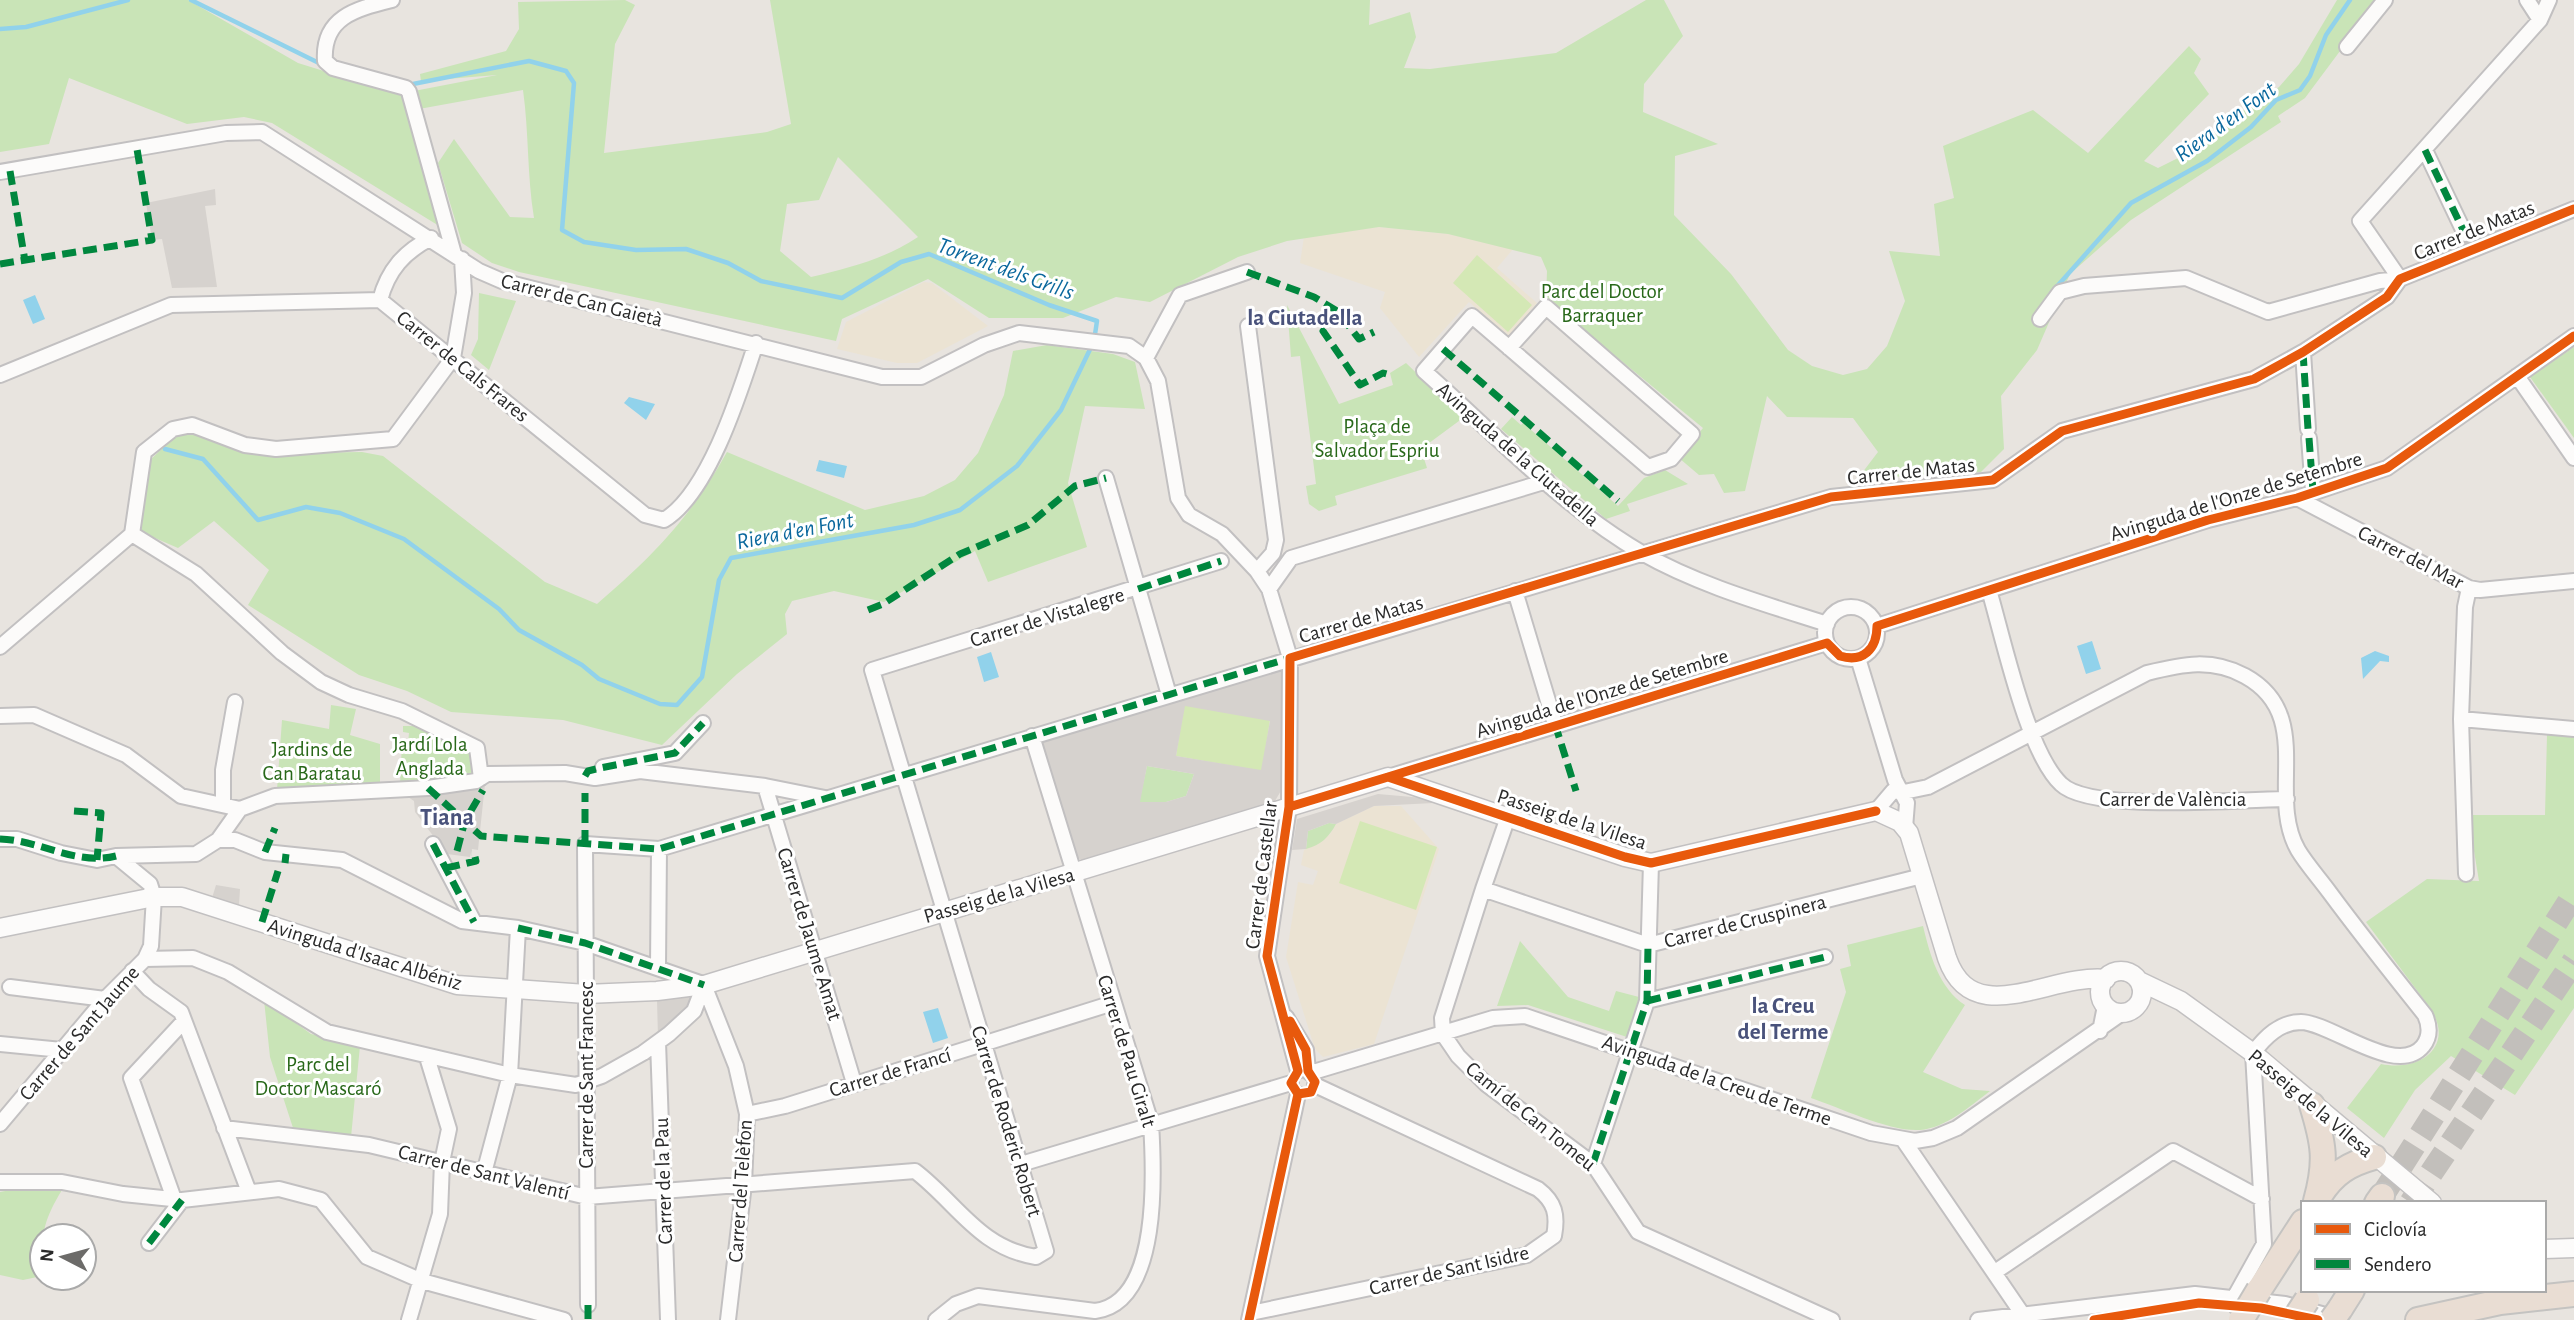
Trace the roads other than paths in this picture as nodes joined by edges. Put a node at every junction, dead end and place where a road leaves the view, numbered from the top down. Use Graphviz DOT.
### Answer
graph roads {
  1 [pos="392,0"];
  2 [pos="2385,0"];
  3 [pos="2527,0"];
  4 [pos="2549,0"];
  5 [pos="2540,20"];
  6 [pos="2347,47"];
  7 [pos="2425,150"];
  8 [pos="0,173"];
  9 [pos="2574,209"];
  10 [pos="2465,234"];
  11 [pos="431,238"];
  12 [pos="458,256"];
  13 [pos="1247,272"];
  14 [pos="2400,279"];
  15 [pos="380,300"];
  16 [pos="2040,318"];
  17 [pos="1248,326"];
  18 [pos="2574,336"];
  19 [pos="756,343"];
  20 [pos="1508,348"];
  21 [pos="2303,352"];
  22 [pos="453,358"];
  23 [pos="1146,358"];
  24 [pos="0,375"];
  25 [pos="2517,376"];
  26 [pos="2574,458"];
  27 [pos="1105,478"];
  28 [pos="1547,481"];
  29 [pos="2313,491"];
  30 [pos="2297,498"];
  31 [pos="132,534"];
  32 [pos="1275,547"];
  33 [pos="1641,552"];
  34 [pos="1221,561"];
  35 [pos="1286,565"];
  36 [pos="1257,571"];
  37 [pos="2574,582"];
  38 [pos="2469,588"];
  39 [pos="1138,589"];
  40 [pos="1269,589"];
  41 [pos="1989,590"];
  42 [pos="1515,591"];
  43 [pos="1827,624"];
  44 [pos="1877,626"];
  45 [pos="1827,643"];
  46 [pos="0,647"];
  47 [pos="1290,658"];
  48 [pos="1858,658"];
  49 [pos="872,670"];
  50 [pos="1169,695"];
  51 [pos="234,702"];
  52 [pos="0,716"];
  53 [pos="2462,719"];
  54 [pos="703,723"];
  55 [pos="1555,724"];
  56 [pos="2574,729"];
  57 [pos="2031,733"];
  58 [pos="1032,736"];
  59 [pos="902,774"];
  60 [pos="585,776"];
  61 [pos="1388,777"];
  62 [pos="481,778"];
  63 [pos="765,786"];
  64 [pos="1897,788"];
  65 [pos="827,799"];
  66 [pos="2287,799"];
  67 [pos="223,805"];
  68 [pos="1289,807"];
  69 [pos="240,809"];
  70 [pos="1882,813"];
  71 [pos="774,816"];
  72 [pos="1508,817"];
  73 [pos="1905,828"];
  74 [pos="0,839"];
  75 [pos="218,840"];
  76 [pos="433,844"];
  77 [pos="584,845"];
  78 [pos="659,849"];
  79 [pos="116,856"];
  80 [pos="1651,863"];
  81 [pos="1072,873"];
  82 [pos="2466,874"];
  83 [pos="1922,876"];
  84 [pos="1483,889"];
  85 [pos="154,897"];
  86 [pos="943,911"];
  87 [pos="474,922"];
  88 [pos="0,928"];
  89 [pos="518,928"];
  90 [pos="585,943"];
  91 [pos="1648,945"];
  92 [pos="817,951"];
  93 [pos="1825,957"];
  94 [pos="145,959"];
  95 [pos="658,967"];
  96 [pos="132,971"];
  97 [pos="2139,981"];
  98 [pos="704,985"];
  99 [pos="10,986"];
  100 [pos="514,991"];
  101 [pos="586,994"];
  102 [pos="105,999"];
  103 [pos="2114,999"];
  104 [pos="1647,1001"];
  105 [pos="1113,1003"];
  106 [pos="2188,1007"];
  107 [pos="184,1021"];
  108 [pos="1443,1034"];
  109 [pos="658,1042"];
  110 [pos="983,1043"];
  111 [pos="0,1045"];
  112 [pos="62,1050"];
  113 [pos="1632,1051"];
  114 [pos="2253,1053"];
  115 [pos="427,1056"];
  116 [pos="510,1075"];
  117 [pos="1304,1080"];
  118 [pos="587,1083"];
  119 [pos="854,1083"];
  120 [pos="2312,1105"];
  121 [pos="747,1114"];
  122 [pos="1151,1123"];
  123 [pos="0,1124"];
  124 [pos="224,1128"];
  125 [pos="1904,1141"];
  126 [pos="2374,1157"];
  127 [pos="442,1161"];
  128 [pos="1021,1164"];
  129 [pos="1593,1164"];
  130 [pos="484,1172"];
  131 [pos="0,1182"];
  132 [pos="744,1184"];
  133 [pos="663,1191"];
  134 [pos="249,1192"];
  135 [pos="587,1197"];
  136 [pos="178,1199"];
  137 [pos="2262,1199"];
  138 [pos="2313,1201"];
  139 [pos="2316,1201"];
  140 [pos="2429,1201"];
  141 [pos="2301,1224"];
  142 [pos="149,1243"];
  143 [pos="2574,1248"];
  144 [pos="2546,1249"];
  145 [pos="1995,1272"];
  146 [pos="422,1282"];
  147 [pos="2574,1294"];
  148 [pos="588,1305"];
  149 [pos="2238,1309"];
  150 [pos="2342,1310"];
  151 [pos="2023,1315"];
  152 [pos="1250,1316"];
  153 [pos="408,1320"];
  154 [pos="564,1320"];
  155 [pos="667,1320"];
  156 [pos="728,1320"];
  157 [pos="936,1320"];
  158 [pos="1832,1320"];
  159 [pos="1978,1320"];
  160 [pos="2418,1320"];
  1 -- 12 [label="street"];
  2 -- 6 [label="street"];
  3 -- 5 [label="street"];
  4 -- 5 [label="street"];
  5 -- 7 [label="street"];
  7 -- 10 [label="street"];
  7 -- 14 [label="street"];
  8 -- 11 [label="street, Carrer de Can Gaietà"];
  9 -- 14 [label="street, Carrer de Matas"];
  11 -- 12 [label="street, Carrer de Can Gaietà"];
  11 -- 15 [label="street"];
  12 -- 19 [label="street, Carrer de Can Gaietà"];
  12 -- 22 [label="street"];
  13 -- 23 [label="street"];
  14 -- 16 [label="street"];
  14 -- 21 [label="street, Carrer de Matas"];
  15 -- 22 [label="street, Carrer de Cals Frares"];
  15 -- 24 [label="street, Carrer de Cals Frares"];
  17 -- 32 [label="street"];
  18 -- 25 [label="street, Avinguda de l'Onze de Setembre"];
  19 -- 22 [label="street, Carrer de Cals Frares"];
  19 -- 23 [label="street, Carrer de Can Gaietà"];
  20 -- 20 [label="street"];
  20 -- 28 [label="street, Avinguda de la Ciutadella"];
  21 -- 29 [label="street"];
  21 -- 33 [label="street, Carrer de Matas"];
  22 -- 31 [label="street"];
  23 -- 36 [label="street, Carrer de Castellar"];
  25 -- 26 [label="street"];
  25 -- 29 [label="street, Avinguda de l'Onze de Setembre"];
  27 -- 39 [label="street"];
  28 -- 33 [label="street, Avinguda de la Ciutadella"];
  28 -- 35 [label="street"];
  29 -- 30 [label="street, Avinguda de l'Onze de Setembre"];
  30 -- 38 [label="street, Carrer del Mar"];
  30 -- 41 [label="street, Avinguda de l'Onze de Setembre"];
  31 -- 46 [label="street"];
  31 -- 62 [label="street"];
  32 -- 35 [label="street"];
  32 -- 36 [label="street"];
  33 -- 42 [label="street, Carrer de Matas"];
  33 -- 43 [label="street, Avinguda de la Ciutadella"];
  34 -- 39 [label="street, Carrer de Vistalegre"];
  35 -- 36 [label="street"];
  35 -- 40 [label="street"];
  36 -- 40 [label="street, Carrer de Castellar"];
  37 -- 38 [label="street, Carrer del Mar"];
  38 -- 53 [label="street"];
  39 -- 49 [label="street, Carrer de Vistalegre"];
  39 -- 50 [label="street"];
  40 -- 47 [label="street, Carrer de Castellar"];
  41 -- 44 [label="street, Avinguda de l'Onze de Setembre"];
  41 -- 57 [label="street, Carrer de València"];
  42 -- 47 [label="street, Carrer de Matas"];
  42 -- 55 [label="street"];
  43 -- 44 [label="street"];
  43 -- 45 [label="street"];
  44 -- 48 [label="street"];
  45 -- 48 [label="street"];
  45 -- 55 [label="street, Avinguda de l'Onze de Setembre"];
  47 -- 50 [label="street, Carrer de Matas"];
  47 -- 68 [label="street, Carrer de Castellar"];
  48 -- 64 [label="street"];
  49 -- 59 [label="street, Carrer de Roderic Robert"];
  50 -- 58 [label="street, Carrer de Matas"];
  51 -- 67 [label="street"];
  52 -- 67 [label="street"];
  53 -- 56 [label="street"];
  53 -- 82 [label="street"];
  54 -- 60 [label="street"];
  55 -- 61 [label="street, Avinguda de l'Onze de Setembre"];
  57 -- 64 [label="street"];
  57 -- 66 [label="street, Carrer de València"];
  57 -- 66 [label="street"];
  58 -- 59 [label="street, Carrer de Matas"];
  58 -- 81 [label="street, Carrer de Pau Giralt"];
  59 -- 65 [label="street, Carrer de Matas"];
  59 -- 86 [label="street, Carrer de Roderic Robert"];
  60 -- 62 [label="street"];
  60 -- 63 [label="street"];
  61 -- 68 [label="street, Passeig de la Vilesa"];
  61 -- 72 [label="street, Passeig de la Vilesa"];
  62 -- 69 [label="street"];
  63 -- 65 [label="street"];
  63 -- 71 [label="street, Carrer de Jaume Amat"];
  64 -- 70 [label="street"];
  64 -- 73 [label="street"];
  65 -- 71 [label="street, Carrer de Matas"];
  66 -- 114 [label="street"];
  67 -- 69 [label="street"];
  68 -- 81 [label="street, Passeig de la Vilesa"];
  68 -- 117 [label="street, Carrer de Castellar"];
  69 -- 75 [label="street"];
  70 -- 73 [label="street"];
  70 -- 80 [label="street, Passeig de la Vilesa"];
  71 -- 78 [label="street, Carrer de Matas"];
  71 -- 92 [label="street, Carrer de Jaume Amat"];
  72 -- 80 [label="street, Passeig de la Vilesa"];
  72 -- 84 [label="street"];
  73 -- 83 [label="street"];
  74 -- 79 [label="street"];
  75 -- 79 [label="street"];
  75 -- 87 [label="street"];
  76 -- 87 [label="street"];
  77 -- 78 [label="street, Carrer de Matas"];
  77 -- 90 [label="street, Carrer de Sant Francesc"];
  78 -- 95 [label="street"];
  79 -- 85 [label="street"];
  80 -- 91 [label="street"];
  81 -- 86 [label="street, Passeig de la Vilesa"];
  81 -- 105 [label="street, Carrer de Pau Giralt"];
  83 -- 91 [label="street, Carrer de Cruspinera"];
  83 -- 103 [label="street"];
  84 -- 91 [label="street, Carrer de Cruspinera"];
  84 -- 108 [label="street"];
  85 -- 88 [label="street, Avinguda d'Isaac Albéniz"];
  85 -- 94 [label="street, Carrer de Sant Jaume"];
  85 -- 100 [label="street, Avinguda d'Isaac Albéniz"];
  86 -- 92 [label="street, Passeig de la Vilesa"];
  86 -- 110 [label="street, Carrer de Roderic Robert"];
  87 -- 89 [label="street"];
  89 -- 90 [label="street"];
  89 -- 100 [label="street"];
  90 -- 95 [label="street"];
  90 -- 101 [label="street, Carrer de Sant Francesc"];
  91 -- 104 [label="street"];
  92 -- 98 [label="street, Passeig de la Vilesa"];
  92 -- 119 [label="street, Carrer de Jaume Amat"];
  93 -- 104 [label="street"];
  94 -- 96 [label="street, Carrer de Sant Jaume"];
  94 -- 115 [label="street"];
  95 -- 98 [label="street"];
  96 -- 102 [label="street, Carrer de Sant Jaume"];
  96 -- 107 [label="street"];
  97 -- 103 [label="street"];
  97 -- 103 [label="street"];
  97 -- 106 [label="street, Passeig de la Vilesa"];
  98 -- 101 [label="street, Avinguda d'Isaac Albéniz"];
  98 -- 109 [label="street"];
  98 -- 121 [label="street, Carrer del Telèfon"];
  99 -- 102 [label="street"];
  100 -- 101 [label="street, Avinguda d'Isaac Albéniz"];
  100 -- 116 [label="street"];
  101 -- 118 [label="street, Carrer de Sant Francesc"];
  102 -- 112 [label="street, Carrer de Sant Jaume"];
  103 -- 106 [label="street"];
  103 -- 125 [label="street, Avinguda de la Creu de Terme"];
  104 -- 113 [label="street"];
  105 -- 110 [label="street, Carrer de Francí"];
  105 -- 122 [label="street, Carrer de Pau Giralt"];
  106 -- 114 [label="street, Passeig de la Vilesa"];
  107 -- 124 [label="street"];
  107 -- 136 [label="street"];
  108 -- 113 [label="street, Avinguda de la Creu de Terme"];
  108 -- 117 [label="street, Avinguda de la Creu de Terme"];
  108 -- 129 [label="street, Camí de Can Tomeu"];
  109 -- 118 [label="street"];
  109 -- 133 [label="street, Carrer de la Pau"];
  110 -- 119 [label="street, Carrer de Francí"];
  110 -- 128 [label="street, Carrer de Roderic Robert"];
  111 -- 112 [label="street"];
  112 -- 123 [label="street, Carrer de Sant Jaume"];
  113 -- 125 [label="street, Avinguda de la Creu de Terme"];
  113 -- 129 [label="street"];
  114 -- 120 [label="street, Passeig de la Vilesa"];
  114 -- 137 [label="street"];
  115 -- 116 [label="street"];
  115 -- 127 [label="street"];
  116 -- 118 [label="street"];
  116 -- 130 [label="street"];
  117 -- 122 [label="street, Avinguda de la Creu de Terme"];
  117 -- 152 [label="street, Carrer de Castellar"];
  117 -- 152 [label="street, Carrer de Sant Isidre"];
  118 -- 135 [label="street, Carrer de Sant Francesc"];
  119 -- 121 [label="street, Carrer de Francí"];
  120 -- 126 [label="street, Passeig de la Vilesa"];
  120 -- 138 [label="highway"];
  121 -- 132 [label="street, Carrer del Telèfon"];
  122 -- 128 [label="street, Avinguda de la Creu de Terme"];
  122 -- 157 [label="street, Carrer de Pau Giralt"];
  124 -- 127 [label="street, Carrer de Sant Valentí"];
  124 -- 134 [label="street"];
  125 -- 145 [label="street"];
  126 -- 139 [label="highway"];
  126 -- 140 [label="street, Passeig de la Vilesa"];
  127 -- 130 [label="street, Carrer de Sant Valentí"];
  127 -- 146 [label="street"];
  128 -- 132 [label="street, Carrer de Roderic Robert"];
  129 -- 158 [label="street, Camí de Can Tomeu"];
  130 -- 135 [label="street, Carrer de Sant Valentí"];
  131 -- 136 [label="street"];
  132 -- 133 [label="street, Carrer de Sant Valentí"];
  132 -- 156 [label="street, Carrer del Telèfon"];
  133 -- 135 [label="street, Carrer de Sant Valentí"];
  133 -- 155 [label="street, Carrer de la Pau"];
  134 -- 136 [label="street"];
  134 -- 146 [label="street"];
  135 -- 148 [label="street, Carrer de Sant Francesc"];
  136 -- 142 [label="street"];
  137 -- 145 [label="street"];
  137 -- 149 [label="street"];
  141 -- 149 [label="highway, bridge"];
  143 -- 144 [label="street"];
  145 -- 151 [label="street"];
  146 -- 153 [label="street"];
  146 -- 154 [label="street"];
  147 -- 160 [label="highway"];
  149 -- 150 [label="street"];
  149 -- 151 [label="street"];
  151 -- 159 [label="street"];
}
